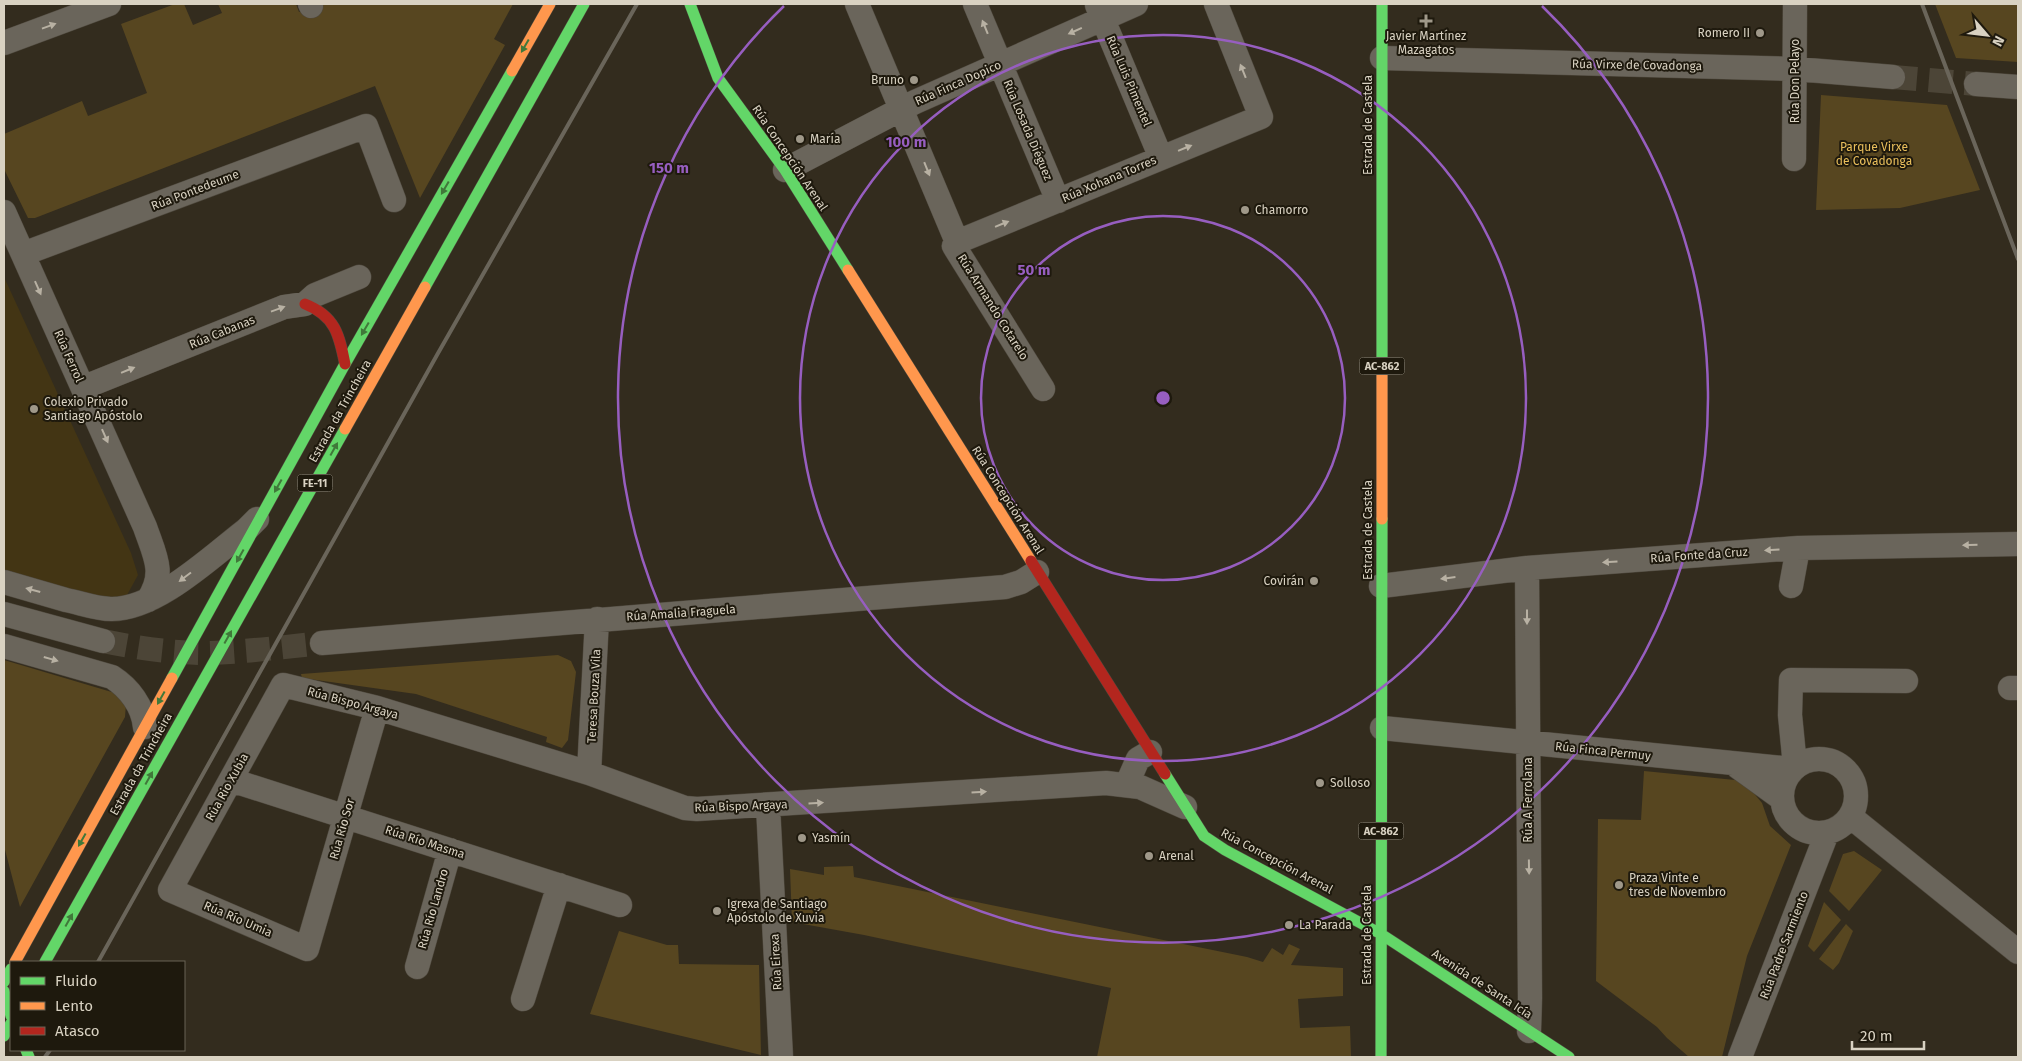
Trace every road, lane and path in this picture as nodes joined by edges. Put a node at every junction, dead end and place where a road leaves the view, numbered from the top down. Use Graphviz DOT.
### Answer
graph roads {
  1 [pos="109,4"];
  2 [pos="550,4"];
  3 [pos="584,4"];
  4 [pos="690,4"];
  5 [pos="856,4"];
  6 [pos="975,4"];
  7 [pos="1136,4"];
  8 [pos="1216,4"];
  9 [pos="1382,4"];
  10 [pos="1795,4"];
  11 [pos="1099,11"];
  12 [pos="4,43"];
  13 [pos="1382,58"];
  14 [pos="1000,64"];
  15 [pos="1796,69"];
  16 [pos="1893,77"];
  17 [pos="1976,84"];
  18 [pos="2018,87"];
  19 [pos="902,108"];
  20 [pos="1161,158"];
  21 [pos="1794,159"];
  22 [pos="785,170"];
  23 [pos="394,200"];
  24 [pos="1058,200"];
  25 [pos="4,212"];
  26 [pos="957,242"];
  27 [pos="23,254"];
  28 [pos="359,277"];
  29 [pos="304,304"];
  30 [pos="345,364"];
  31 [pos="82,384"];
  32 [pos="1043,389"];
  33 [pos="263,513"];
  34 [pos="2018,544"];
  35 [pos="1798,548"];
  36 [pos="1527,568"];
  37 [pos="1037,572"];
  38 [pos="4,582"];
  39 [pos="1382,586"];
  40 [pos="1791,586"];
  41 [pos="148,600"];
  42 [pos="4,614"];
  43 [pos="597,619"];
  44 [pos="103,641"];
  45 [pos="322,643"];
  46 [pos="4,646"];
  47 [pos="1906,681"];
  48 [pos="283,685"];
  49 [pos="377,708"];
  50 [pos="144,727"];
  51 [pos="1382,728"];
  52 [pos="1528,743"];
  53 [pos="1150,752"];
  54 [pos="1734,764"];
  55 [pos="1794,768"];
  56 [pos="590,773"];
  57 [pos="231,780"];
  58 [pos="1127,784"];
  59 [pos="1781,798"];
  60 [pos="768,806"];
  61 [pos="1185,807"];
  62 [pos="345,816"];
  63 [pos="1850,817"];
  64 [pos="1827,833"];
  65 [pos="450,850"];
  66 [pos="559,885"];
  67 [pos="170,890"];
  68 [pos="620,905"];
  69 [pos="1381,934"];
  70 [pos="307,949"];
  71 [pos="2018,952"];
  72 [pos="16,961"];
  73 [pos="46,961"];
  74 [pos="417,967"];
  75 [pos="10,971"];
  76 [pos="4,982"];
  77 [pos="4,990"];
  78 [pos="524,999"];
  79 [pos="10,1012"];
  80 [pos="10,1025"];
  81 [pos="1529,1031"];
  82 [pos="4,1036"];
  83 [pos="781,1057"];
  84 [pos="1381,1057"];
  85 [pos="1569,1057"];
  86 [pos="1740,1057"];
  12 -- 1 [label="street, one-way"];
  2 -- 30 [label="main road, Estrada da Trincheira / FE-11, one-way"];
  73 -- 3 [label="main road, Estrada da Trincheira / FE-11, one-way"];
  4 -- 22 [label="main road, Rúa Concepción Arenal"];
  5 -- 19 [label="street, Rúa Armando Cotarelo"];
  14 -- 6 [label="street, Rúa Losada Diéguez, one-way"];
  7 -- 11 [label="street, Rúa Finca Dopico"];
  20 -- 8 [label="street, Rúa Xohana Torres, one-way"];
  9 -- 13 [label="main road, Estrada de Castela / AC-862"];
  10 -- 15 [label="street, Rúa Don Pelayo"];
  11 -- 14 [label="street, Rúa Finca Dopico, one-way"];
  11 -- 20 [label="street, Rúa Luis Pimentel"];
  13 -- 15 [label="street, Rúa Virxe de Covadonga"];
  13 -- 39 [label="main road, Estrada de Castela / AC-862"];
  14 -- 19 [label="street, Rúa Finca Dopico"];
  14 -- 24 [label="street, Rúa Losada Diéguez"];
  15 -- 16 [label="street, Rúa Virxe de Covadonga"];
  15 -- 21 [label="street, Rúa Don Pelayo"];
  17 -- 18 [label="street"];
  19 -- 22 [label="street, Rúa Finca Dopico"];
  19 -- 26 [label="street, Rúa Armando Cotarelo, one-way"];
  20 -- 24 [label="street, Rúa Xohana Torres"];
  22 -- 37 [label="main road, Rúa Concepción Arenal"];
  23 -- 27 [label="street, Rúa Pontedeume"];
  26 -- 24 [label="street, Rúa Xohana Torres, one-way"];
  25 -- 27 [label="street, Rúa Ferrol"];
  26 -- 32 [label="street, Rúa Armando Cotarelo"];
  27 -- 31 [label="street, Rúa Ferrol, one-way"];
  28 -- 29 [label="street, Rúa Cabanas"];
  29 -- 30 [label="main road"];
  31 -- 29 [label="street, Rúa Cabanas, one-way"];
  30 -- 33 [label="main road, Estrada da Trincheira / FE-11, one-way"];
  31 -- 41 [label="street, Rúa Ferrol, one-way"];
  33 -- 41 [label="street, one-way"];
  33 -- 50 [label="main road, Estrada da Trincheira / FE-11, one-way"];
  34 -- 35 [label="street, Rúa Fonte da Cruz, one-way"];
  35 -- 36 [label="street, Rúa Fonte da Cruz, one-way"];
  35 -- 40 [label="street"];
  36 -- 39 [label="street, Rúa Fonte da Cruz, one-way"];
  36 -- 52 [label="street, Rúa A Ferrolana, one-way"];
  37 -- 43 [label="street, Rúa Amalia Fraguela"];
  37 -- 53 [label="main road, Rúa Concepción Arenal"];
  41 -- 38 [label="street, one-way"];
  39 -- 51 [label="main road, Estrada de Castela / AC-862"];
  42 -- 44 [label="street"];
  43 -- 45 [label="street, Rúa Amalia Fraguela"];
  43 -- 56 [label="street, Teresa Bouza Vila"];
  46 -- 50 [label="street, one-way"];
  47 -- 55 [label="street"];
  48 -- 49 [label="street, Rúa Bispo Argaya"];
  48 -- 57 [label="street, Rúa Rio Xubia"];
  49 -- 56 [label="street, Rúa Bispo Argaya"];
  49 -- 62 [label="street, Rúa Río Sor"];
  50 -- 72 [label="main road, Estrada da Trincheira / FE-11, one-way"];
  51 -- 52 [label="street, Rúa Finca Permuy"];
  51 -- 69 [label="main road, Estrada de Castela / AC-862"];
  52 -- 54 [label="street, Rúa Finca Permuy"];
  52 -- 81 [label="street, Rúa A Ferrolana, one-way"];
  53 -- 58 [label="street"];
  53 -- 61 [label="main road, Rúa Concepción Arenal"];
  54 -- 55 [label="street, Rúa Finca Permuy"];
  54 -- 59 [label="street"];
  55 -- 59 [label="street"];
  55 -- 63 [label="street"];
  56 -- 60 [label="street, Rúa Bispo Argaya"];
  57 -- 62 [label="street, Rúa Río Masma"];
  57 -- 67 [label="street, Rúa Rio Xubia"];
  60 -- 58 [label="street, Rúa Bispo Argaya, one-way"];
  58 -- 61 [label="street, Rúa Bispo Argaya"];
  59 -- 64 [label="street"];
  60 -- 83 [label="street, Rúa Eirexa"];
  61 -- 69 [label="main road, Rúa Concepción Arenal"];
  62 -- 65 [label="street, Rúa Río Masma"];
  62 -- 70 [label="street, Rúa Río Sor"];
  63 -- 64 [label="street"];
  63 -- 71 [label="street"];
  64 -- 86 [label="street, Rúa Padre Sarmiento"];
  65 -- 66 [label="street, Rúa Río Masma"];
  65 -- 74 [label="street, Rúa Río Landro"];
  66 -- 68 [label="street, Rúa Río Masma"];
  66 -- 78 [label="street"];
  67 -- 70 [label="street, Rúa Río Umia"];
  69 -- 81 [label="main road, Avenida de Santa Icía"];
  69 -- 84 [label="main road, Estrada de Castela / AC-862"];
  75 -- 76 [label="main road"];
  77 -- 79 [label="main road"];
  80 -- 82 [label="main road"];
  81 -- 85 [label="main road, Avenida de Santa Icía"];
}
